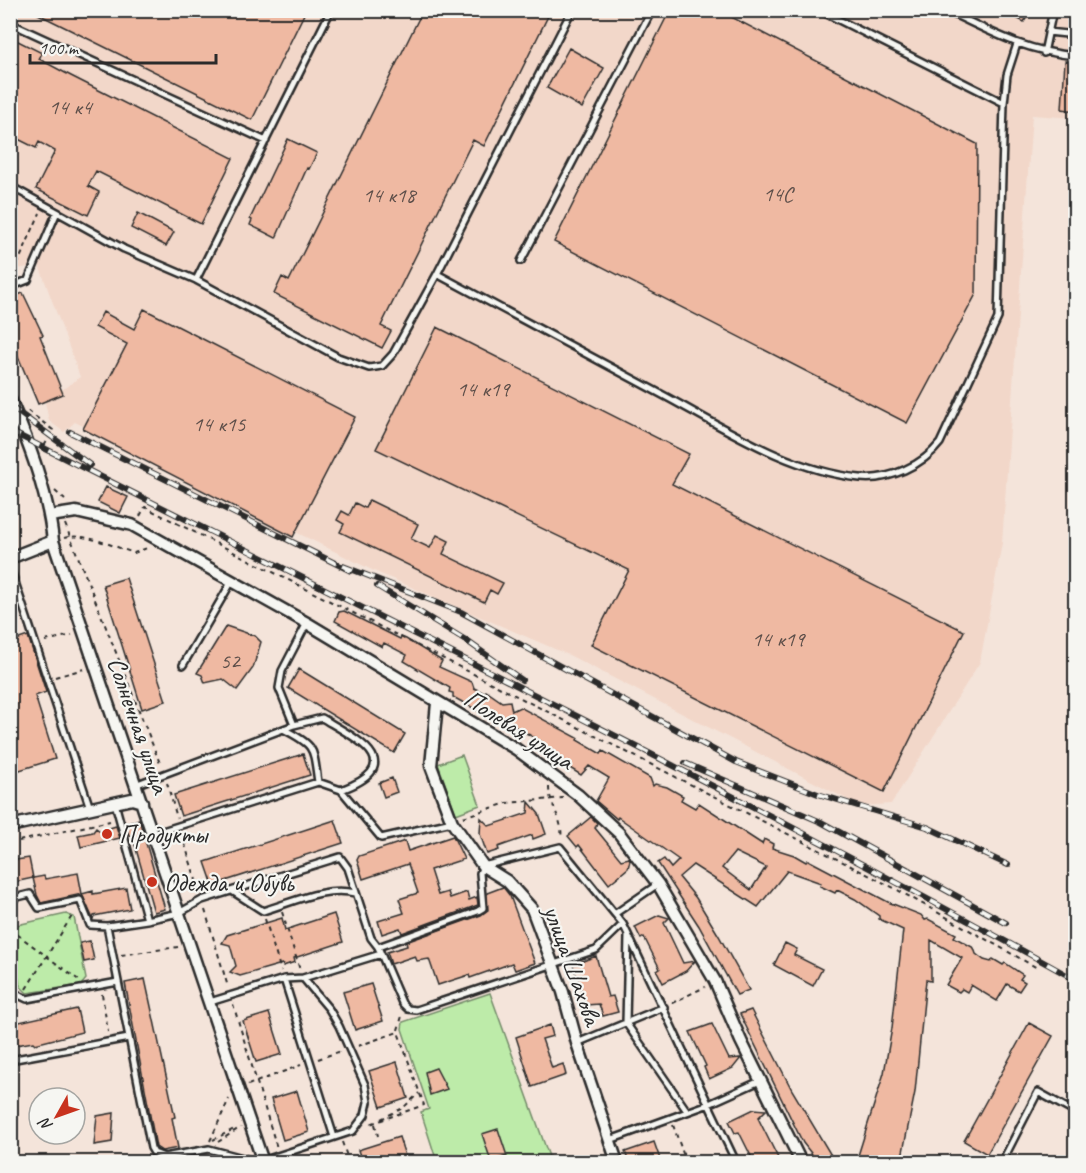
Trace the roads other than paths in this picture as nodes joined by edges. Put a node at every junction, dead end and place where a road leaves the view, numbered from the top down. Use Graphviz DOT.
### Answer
graph roads {
  1 [pos="331,10"];
  2 [pos="572,10"];
  3 [pos="652,10"];
  4 [pos="819,10"];
  5 [pos="945,10"];
  6 [pos="1053,10"];
  7 [pos="10,23"];
  8 [pos="1048,32"];
  9 [pos="1076,35"];
  10 [pos="1017,44"];
  11 [pos="1044,53"];
  12 [pos="1076,56"];
  13 [pos="1004,103"];
  14 [pos="266,141"];
  15 [pos="10,186"];
  16 [pos="57,212"];
  17 [pos="521,261"];
  18 [pos="437,273"];
  19 [pos="196,280"];
  20 [pos="10,287"];
  21 [pos="14,396"];
  22 [pos="10,420"];
  23 [pos="22,433"];
  24 [pos="50,516"];
  25 [pos="53,541"];
  26 [pos="10,558"];
  27 [pos="10,567"];
  28 [pos="232,581"];
  29 [pos="307,623"];
  30 [pos="183,665"];
  31 [pos="437,703"];
  32 [pos="294,724"];
  33 [pos="285,730"];
  34 [pos="318,782"];
  35 [pos="135,785"];
  36 [pos="341,790"];
  37 [pos="142,802"];
  38 [pos="115,803"];
  39 [pos="90,808"];
  40 [pos="452,822"];
  41 [pos="10,826"];
  42 [pos="153,834"];
  43 [pos="483,866"];
  44 [pos="658,884"];
  45 [pos="232,891"];
  46 [pos="356,893"];
  47 [pos="10,898"];
  48 [pos="179,913"];
  49 [pos="615,913"];
  50 [pos="147,920"];
  51 [pos="623,924"];
  52 [pos="107,926"];
  53 [pos="628,934"];
  54 [pos="378,947"];
  55 [pos="381,954"];
  56 [pos="552,963"];
  57 [pos="303,978"];
  58 [pos="284,979"];
  59 [pos="118,982"];
  60 [pos="10,991"];
  61 [pos="208,1003"];
  62 [pos="664,1007"];
  63 [pos="626,1023"];
  64 [pos="129,1038"];
  65 [pos="577,1043"];
  66 [pos="10,1060"];
  67 [pos="760,1081"];
  68 [pos="710,1104"];
  69 [pos="687,1111"];
  70 [pos="1076,1113"];
  71 [pos="337,1136"];
  72 [pos="610,1140"];
  73 [pos="210,1142"];
  74 [pos="209,1149"];
  75 [pos="261,1162"];
  76 [pos="617,1162"];
  77 [pos="736,1162"];
  78 [pos="801,1162"];
  79 [pos="1002,1162"];
  1 -- 14 [label="lane"];
  2 -- 18 [label="lane"];
  3 -- 17 [label="lane"];
  4 -- 13 [label="lane"];
  5 -- 10 [label="lane"];
  6 -- 8 [label="lane"];
  7 -- 14 [label="lane"];
  8 -- 9 [label="lane"];
  8 -- 11 [label="lane"];
  10 -- 11 [label="lane"];
  10 -- 13 [label="lane"];
  11 -- 12 [label="lane"];
  13 -- 18 [label="lane"];
  14 -- 19 [label="lane"];
  15 -- 16 [label="lane"];
  16 -- 19 [label="lane"];
  16 -- 20 [label="lane"];
  18 -- 19 [label="lane"];
  21 -- 23 [label="street, Солнечная улица"];
  22 -- 23 [label="lane"];
  23 -- 24 [label="street, Солнечная улица"];
  24 -- 25 [label="street, Солнечная улица"];
  24 -- 28 [label="street, Полевая улица"];
  25 -- 26 [label="street"];
  25 -- 35 [label="street, Солнечная улица"];
  27 -- 39 [label="lane"];
  28 -- 29 [label="street, Полевая улица"];
  28 -- 30 [label="lane"];
  29 -- 31 [label="street, Полевая улица"];
  29 -- 32 [label="lane"];
  31 -- 40 [label="street, улица Шахова"];
  31 -- 44 [label="street, Полевая улица"];
  32 -- 33 [label="lane"];
  32 -- 36 [label="lane"];
  33 -- 34 [label="lane"];
  33 -- 35 [label="lane"];
  34 -- 36 [label="lane"];
  34 -- 42 [label="lane"];
  35 -- 37 [label="street, Солнечная улица"];
  36 -- 40 [label="lane"];
  37 -- 38 [label="street"];
  37 -- 42 [label="street, Солнечная улица"];
  38 -- 39 [label="street"];
  38 -- 50 [label="lane"];
  39 -- 41 [label="street"];
  40 -- 43 [label="street, улица Шахова"];
  42 -- 48 [label="street, Солнечная улица"];
  43 -- 49 [label="lane"];
  43 -- 54 [label="lane"];
  43 -- 56 [label="street, улица Шахова"];
  44 -- 49 [label="lane"];
  44 -- 67 [label="street, Полевая улица"];
  45 -- 46 [label="lane"];
  45 -- 46 [label="lane"];
  45 -- 48 [label="lane"];
  46 -- 54 [label="lane"];
  47 -- 52 [label="lane"];
  48 -- 50 [label="lane"];
  48 -- 61 [label="street, Солнечная улица"];
  49 -- 51 [label="lane"];
  50 -- 52 [label="lane"];
  51 -- 53 [label="lane"];
  51 -- 56 [label="lane"];
  52 -- 59 [label="lane"];
  53 -- 62 [label="lane"];
  53 -- 63 [label="lane"];
  54 -- 55 [label="lane"];
  55 -- 56 [label="lane"];
  55 -- 57 [label="lane"];
  56 -- 65 [label="street, улица Шахова"];
  57 -- 58 [label="lane"];
  57 -- 71 [label="lane"];
  58 -- 61 [label="lane"];
  58 -- 71 [label="lane"];
  59 -- 60 [label="lane"];
  59 -- 64 [label="lane"];
  61 -- 75 [label="street, Солнечная улица"];
  62 -- 63 [label="lane"];
  62 -- 68 [label="lane"];
  63 -- 65 [label="lane"];
  63 -- 69 [label="lane"];
  64 -- 66 [label="lane"];
  64 -- 74 [label="lane"];
  65 -- 72 [label="street, улица Шахова"];
  67 -- 68 [label="lane"];
  67 -- 78 [label="street, Полевая улица"];
  68 -- 69 [label="lane"];
  68 -- 77 [label="lane"];
  69 -- 72 [label="lane"];
  70 -- 79 [label="lane"];
  71 -- 75 [label="lane"];
  72 -- 76 [label="street, улица Шахова"];
  73 -- 74 [label="lane"];
  74 -- 75 [label="lane"];
}
